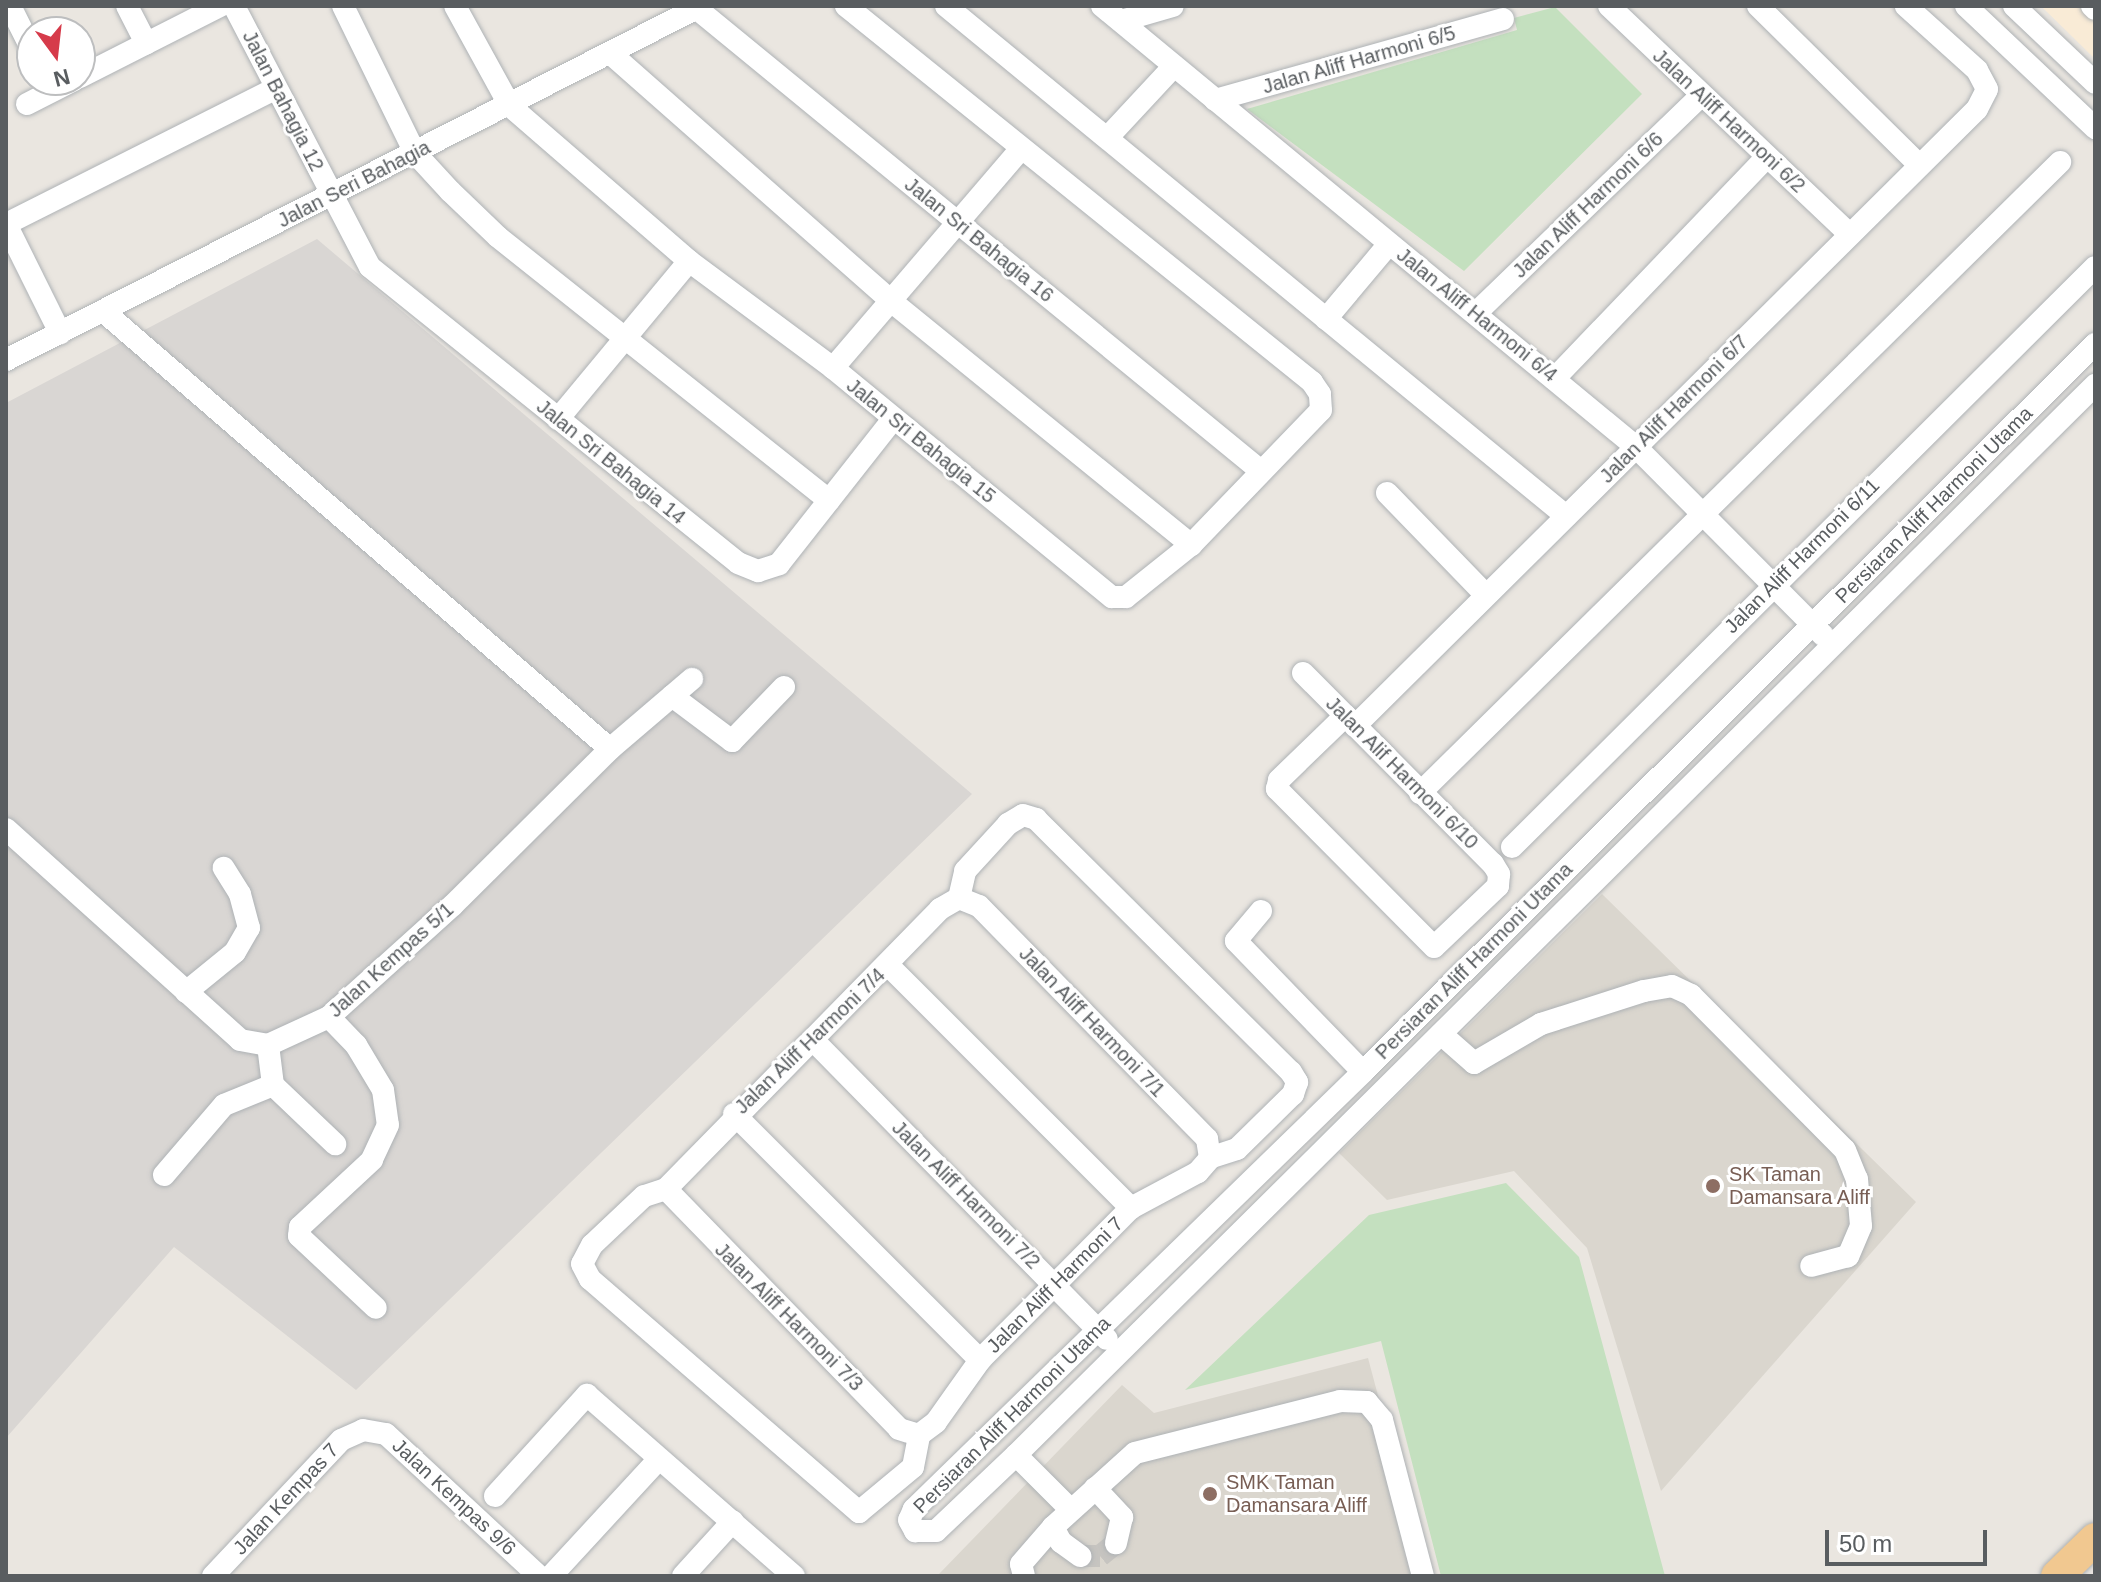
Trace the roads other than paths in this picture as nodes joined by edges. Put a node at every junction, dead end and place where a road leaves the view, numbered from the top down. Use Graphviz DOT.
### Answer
graph roads {
  1 [pos="127,6"];
  2 [pos="220,6"];
  3 [pos="234,6"];
  4 [pos="343,6"];
  5 [pos="455,6"];
  6 [pos="846,6"];
  7 [pos="946,6"];
  8 [pos="1102,6"];
  9 [pos="1173,6"];
  10 [pos="1609,6"];
  11 [pos="1758,6"];
  12 [pos="1906,6"];
  13 [pos="1966,6"];
  14 [pos="2014,6"];
  15 [pos="698,7"];
  16 [pos="1503,19"];
  17 [pos="1121,21"];
  18 [pos="146,43"];
  19 [pos="610,53"];
  20 [pos="1174,66"];
  21 [pos="96,69"];
  22 [pos="2095,83"];
  23 [pos="276,88"];
  24 [pos="37,96"];
  25 [pos="1700,97"];
  26 [pos="1215,100"];
  27 [pos="27,104"];
  28 [pos="510,106"];
  29 [pos="2095,128"];
  30 [pos="1108,137"];
  31 [pos="1021,149"];
  32 [pos="415,153"];
  33 [pos="1767,157"];
  34 [pos="2060,162"];
  35 [pos="1918,164"];
  36 [pos="331,196"];
  37 [pos="958,223"];
  38 [pos="6,224"];
  39 [pos="1850,235"];
  40 [pos="1389,244"];
  41 [pos="689,261"];
  42 [pos="2095,267"];
  43 [pos="891,301"];
  44 [pos="103,311"];
  45 [pos="1476,313"];
  46 [pos="1326,319"];
  47 [pos="60,333"];
  48 [pos="625,338"];
  49 [pos="2095,344"];
  50 [pos="6,360"];
  51 [pos="833,368"];
  52 [pos="1554,379"];
  53 [pos="2095,385"];
  54 [pos="558,419"];
  55 [pos="893,419"];
  56 [pos="1636,447"];
  57 [pos="1261,471"];
  58 [pos="1387,493"];
  59 [pos="829,500"];
  60 [pos="1705,513"];
  61 [pos="1566,516"];
  62 [pos="1191,545"];
  63 [pos="1774,582"];
  64 [pos="1485,594"];
  65 [pos="1814,626"];
  66 [pos="1833,644"];
  67 [pos="1303,673"];
  68 [pos="692,679"];
  69 [pos="784,687"];
  70 [pos="672,696"];
  71 [pos="1350,721"];
  72 [pos="610,749"];
  73 [pos="1420,793"];
  74 [pos="6,829"];
  75 [pos="1512,847"];
  76 [pos="224,868"];
  77 [pos="1499,874"];
  78 [pos="959,898"];
  79 [pos="1261,911"];
  80 [pos="888,965"];
  81 [pos="186,992"];
  82 [pos="329,1017"];
  83 [pos="1441,1034"];
  84 [pos="813,1040"];
  85 [pos="268,1045"];
  86 [pos="1363,1072"];
  87 [pos="273,1085"];
  88 [pos="734,1114"];
  89 [pos="335,1144"];
  90 [pos="1210,1158"];
  91 [pos="164,1175"];
  92 [pos="666,1189"];
  93 [pos="1131,1208"];
  94 [pos="1811,1266"];
  95 [pos="1055,1285"];
  96 [pos="376,1308"];
  97 [pos="1098,1329"];
  98 [pos="1119,1351"];
  99 [pos="980,1360"];
  100 [pos="363,1430"];
  101 [pos="919,1435"];
  102 [pos="1016,1455"];
  103 [pos="659,1459"];
  104 [pos="1095,1488"];
  105 [pos="495,1496"];
  106 [pos="1070,1509"];
  107 [pos="733,1521"];
  108 [pos="1053,1527"];
  109 [pos="2095,1539"];
  110 [pos="1116,1543"];
  111 [pos="1080,1556"];
  112 [pos="213,1576"];
  113 [pos="539,1576"];
  114 [pos="551,1576"];
  115 [pos="683,1576"];
  116 [pos="794,1576"];
  117 [pos="1024,1576"];
  118 [pos="1423,1576"];
  119 [pos="2057,1576"];
  1 -- 18 [label="street"];
  2 -- 18 [label="street"];
  3 -- 23 [label="street, Jalan Bahagia 12"];
  4 -- 32 [label="street"];
  5 -- 28 [label="street"];
  6 -- 31 [label="street"];
  7 -- 30 [label="street"];
  8 -- 17 [label="street, Jalan Aliff Harmoni 6/4"];
  9 -- 17 [label="street"];
  10 -- 25 [label="street, Jalan Aliff Harmoni 6/2"];
  11 -- 35 [label="street"];
  12 -- 35 [label="street, Jalan Aliff Harmoni 6/7"];
  13 -- 29 [label="street"];
  14 -- 22 [label="street"];
  15 -- 19 [label="street, Jalan Seri Bahagia"];
  15 -- 37 [label="street, Jalan Sri Bahagia 16"];
  16 -- 26 [label="street, Jalan Aliff Harmoni 6/5"];
  17 -- 20 [label="street, Jalan Aliff Harmoni 6/4"];
  18 -- 21 [label="street"];
  19 -- 28 [label="street, Jalan Seri Bahagia"];
  19 -- 43 [label="street"];
  20 -- 26 [label="street, Jalan Aliff Harmoni 6/4"];
  20 -- 30 [label="street"];
  23 -- 36 [label="street, Jalan Bahagia 12"];
  23 -- 38 [label="street"];
  24 -- 27 [label="street"];
  25 -- 33 [label="street, Jalan Aliff Harmoni 6/2"];
  25 -- 45 [label="street, Jalan Aliff Harmoni 6/6"];
  26 -- 40 [label="street, Jalan Aliff Harmoni 6/4"];
  28 -- 32 [label="street, Jalan Seri Bahagia"];
  28 -- 41 [label="street, Jalan Sri Bahagia 15"];
  30 -- 46 [label="street"];
  31 -- 37 [label="street"];
  31 -- 57 [label="street, Jalan Sri Bahagia 15"];
  32 -- 36 [label="street, Jalan Seri Bahagia"];
  32 -- 48 [label="street"];
  33 -- 39 [label="street, Jalan Aliff Harmoni 6/2"];
  33 -- 52 [label="street"];
  34 -- 60 [label="street"];
  35 -- 39 [label="street, Jalan Aliff Harmoni 6/7"];
  36 -- 44 [label="street, Jalan Seri Bahagia"];
  36 -- 54 [label="street, Jalan Sri Bahagia 14"];
  37 -- 43 [label="street"];
  37 -- 57 [label="street, Jalan Sri Bahagia 16"];
  38 -- 47 [label="street"];
  39 -- 56 [label="street, Jalan Aliff Harmoni 6/7"];
  40 -- 45 [label="street, Jalan Aliff Harmoni 6/4"];
  40 -- 46 [label="street"];
  41 -- 48 [label="street"];
  41 -- 51 [label="street, Jalan Sri Bahagia 15"];
  42 -- 63 [label="street, Jalan Aliff Harmoni 6/11"];
  43 -- 51 [label="street"];
  43 -- 62 [label="street"];
  44 -- 47 [label="street, Jalan Seri Bahagia"];
  44 -- 72 [label="street"];
  45 -- 52 [label="street, Jalan Aliff Harmoni 6/4"];
  46 -- 61 [label="street"];
  47 -- 50 [label="street, Jalan Seri Bahagia"];
  48 -- 54 [label="street"];
  48 -- 59 [label="street"];
  49 -- 65 [label="street, Persiaran Aliff Harmoni Utama"];
  51 -- 55 [label="street, Jalan Sri Bahagia 15"];
  52 -- 56 [label="street, Jalan Aliff Harmoni 6/4"];
  53 -- 66 [label="street, Persiaran Aliff Harmoni Utama"];
  54 -- 59 [label="street, Jalan Sri Bahagia 14"];
  55 -- 59 [label="street, Jalan Sri Bahagia 14"];
  55 -- 62 [label="street, Jalan Sri Bahagia 15"];
  56 -- 60 [label="street, Jalan Aliff Harmoni 6/4"];
  56 -- 61 [label="street, Jalan Aliff Harmoni 6/7"];
  57 -- 62 [label="street, Jalan Sri Bahagia 15"];
  58 -- 64 [label="street"];
  60 -- 63 [label="street, Jalan Aliff Harmoni 6/4"];
  60 -- 73 [label="street"];
  61 -- 64 [label="street, Jalan Aliff Harmoni 6/7"];
  63 -- 65 [label="street, Jalan Aliff Harmoni 6/4"];
  63 -- 75 [label="street, Jalan Aliff Harmoni 6/11"];
  64 -- 71 [label="street, Jalan Aliff Harmoni 6/7"];
  65 -- 66 [label="street, Jalan Aliff Harmoni 6/4"];
  65 -- 86 [label="street, Persiaran Aliff Harmoni Utama"];
  66 -- 83 [label="street, Persiaran Aliff Harmoni Utama"];
  67 -- 71 [label="street, Jalan Alif Harmoni 6/10"];
  68 -- 70 [label="street, Jalan Kempas 5/1"];
  69 -- 70 [label="street"];
  70 -- 72 [label="street, Jalan Kempas 5/1"];
  71 -- 73 [label="street, Jalan Alif Harmoni 6/10"];
  71 -- 77 [label="street, Jalan Aliff Harmoni 6/7"];
  72 -- 82 [label="street, Jalan Kempas 5/1"];
  73 -- 77 [label="street, Jalan Alif Harmoni 6/10"];
  74 -- 81 [label="street"];
  76 -- 81 [label="street"];
  78 -- 80 [label="street, Jalan Aliff Harmoni 7/4"];
  78 -- 90 [label="street, Jalan Aliff Harmoni 7/1"];
  78 -- 90 [label="street, Jalan Aliff Harmoni 7"];
  79 -- 86 [label="street"];
  80 -- 84 [label="street, Jalan Aliff Harmoni 7/4"];
  80 -- 93 [label="street"];
  81 -- 85 [label="street"];
  82 -- 85 [label="street, Jalan Kempas 5/1"];
  82 -- 96 [label="street"];
  83 -- 94 [label="street"];
  83 -- 98 [label="street, Persiaran Aliff Harmoni Utama"];
  84 -- 88 [label="street, Jalan Aliff Harmoni 7/4"];
  84 -- 95 [label="street, Jalan Aliff Harmoni 7/2"];
  85 -- 87 [label="street"];
  86 -- 97 [label="street, Persiaran Aliff Harmoni Utama"];
  87 -- 89 [label="street"];
  87 -- 91 [label="street"];
  88 -- 92 [label="street, Jalan Aliff Harmoni 7/4"];
  88 -- 99 [label="street"];
  90 -- 93 [label="street, Jalan Aliff Harmoni 7"];
  92 -- 101 [label="street, Jalan Aliff Harmoni 7/3"];
  92 -- 101 [label="street, Jalan Aliff Harmoni 7/4"];
  93 -- 95 [label="street, Jalan Aliff Harmoni 7"];
  95 -- 97 [label="street, Jalan Aliff Harmoni 7/2"];
  95 -- 99 [label="street, Jalan Aliff Harmoni 7"];
  97 -- 98 [label="street, Jalan Aliff Harmoni 7/2"];
  97 -- 102 [label="street, Persiaran Aliff Harmoni Utama"];
  98 -- 102 [label="street, Persiaran Aliff Harmoni Utama"];
  99 -- 101 [label="street, Jalan Aliff Harmoni 7"];
  100 -- 112 [label="street, Jalan Kempas 7"];
  100 -- 113 [label="street, Jalan Kempas 9/6"];
  102 -- 106 [label="street"];
  103 -- 105 [label="street"];
  103 -- 107 [label="street"];
  103 -- 114 [label="street"];
  104 -- 106 [label="street"];
  104 -- 110 [label="street"];
  104 -- 118 [label="street"];
  106 -- 108 [label="street"];
  107 -- 115 [label="street"];
  107 -- 116 [label="street"];
  108 -- 111 [label="street"];
  108 -- 117 [label="street"];
  109 -- 119 [label="highway"];
}
